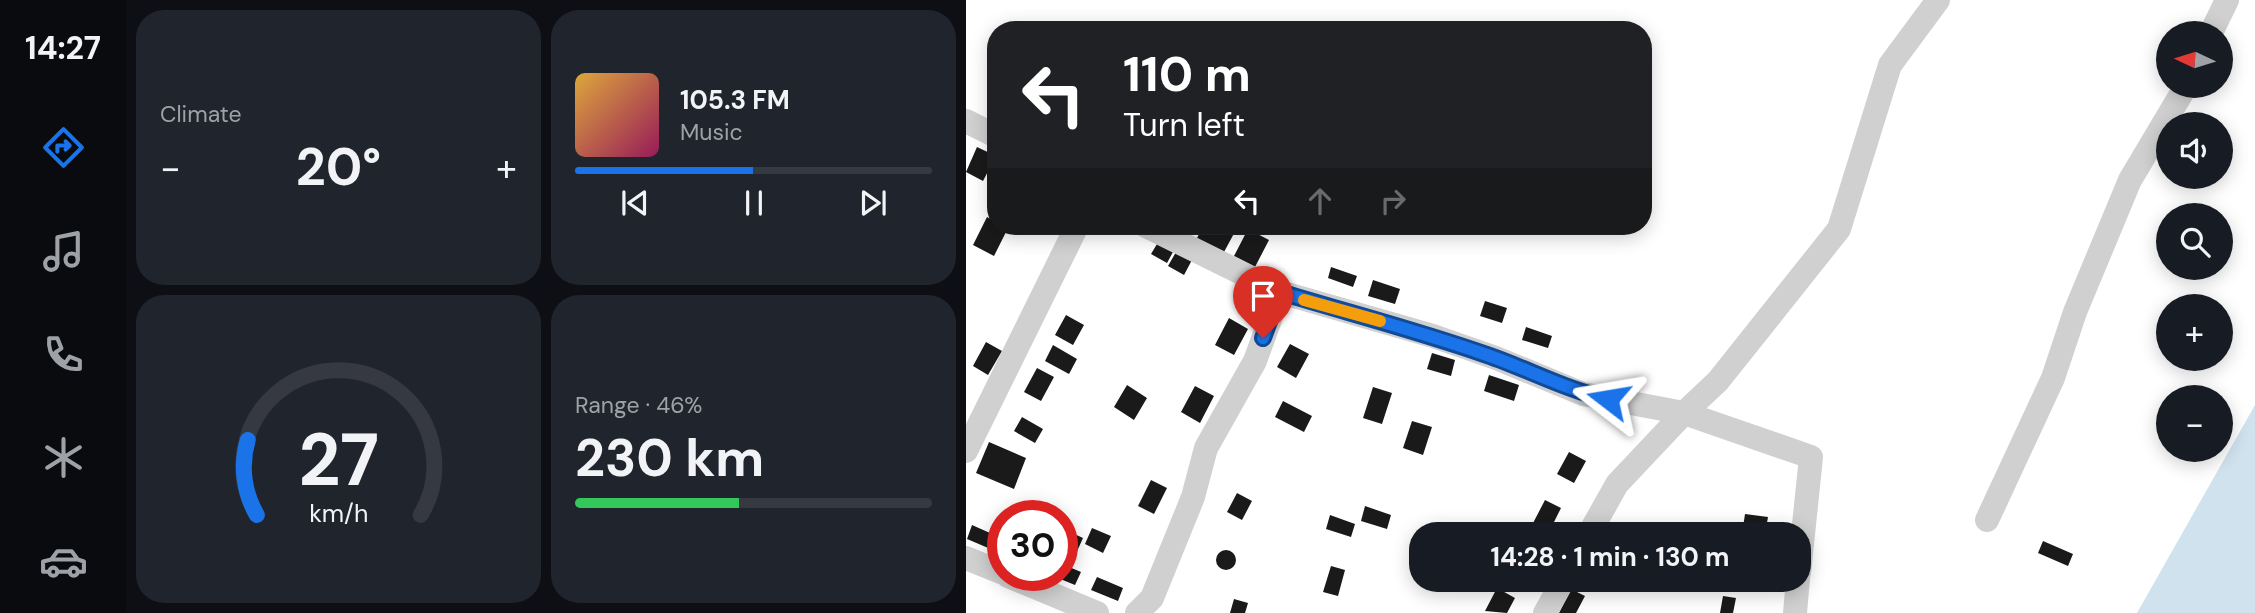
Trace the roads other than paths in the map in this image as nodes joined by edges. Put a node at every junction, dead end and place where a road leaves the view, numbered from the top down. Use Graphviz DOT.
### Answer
graph roads {
  1 [pos="1938,0"];
  2 [pos="2227,0"];
  3 [pos="2217,21"];
  4 [pos="2179,98"];
  5 [pos="966,121"];
  6 [pos="987,132"];
  7 [pos="1073,235"];
  8 [pos="1164,235"];
  9 [pos="1280,292"];
  10 [pos="1684,413"];
  11 [pos="966,451"];
  12 [pos="1987,520"];
  13 [pos="1596,522"];
  14 [pos="1804,522"];
  15 [pos="966,558"];
  16 [pos="987,567"];
  17 [pos="1044,591"];
  18 [pos="1557,592"];
  19 [pos="1797,592"];
  20 [pos="1097,613"];
  21 [pos="1137,613"];
  22 [pos="1545,613"];
  23 [pos="1795,613"];
  1 -- 10 [label="street"];
  2 -- 3 [label="street"];
  4 -- 12 [label="street"];
  5 -- 6 [label="street"];
  7 -- 11 [label="street"];
  8 -- 9 [label="street"];
  9 -- 10 [label="street"];
  9 -- 21 [label="street"];
  10 -- 13 [label="street"];
  10 -- 14 [label="street"];
  15 -- 16 [label="street"];
  17 -- 20 [label="street"];
  18 -- 22 [label="street"];
  19 -- 23 [label="street"];
}
